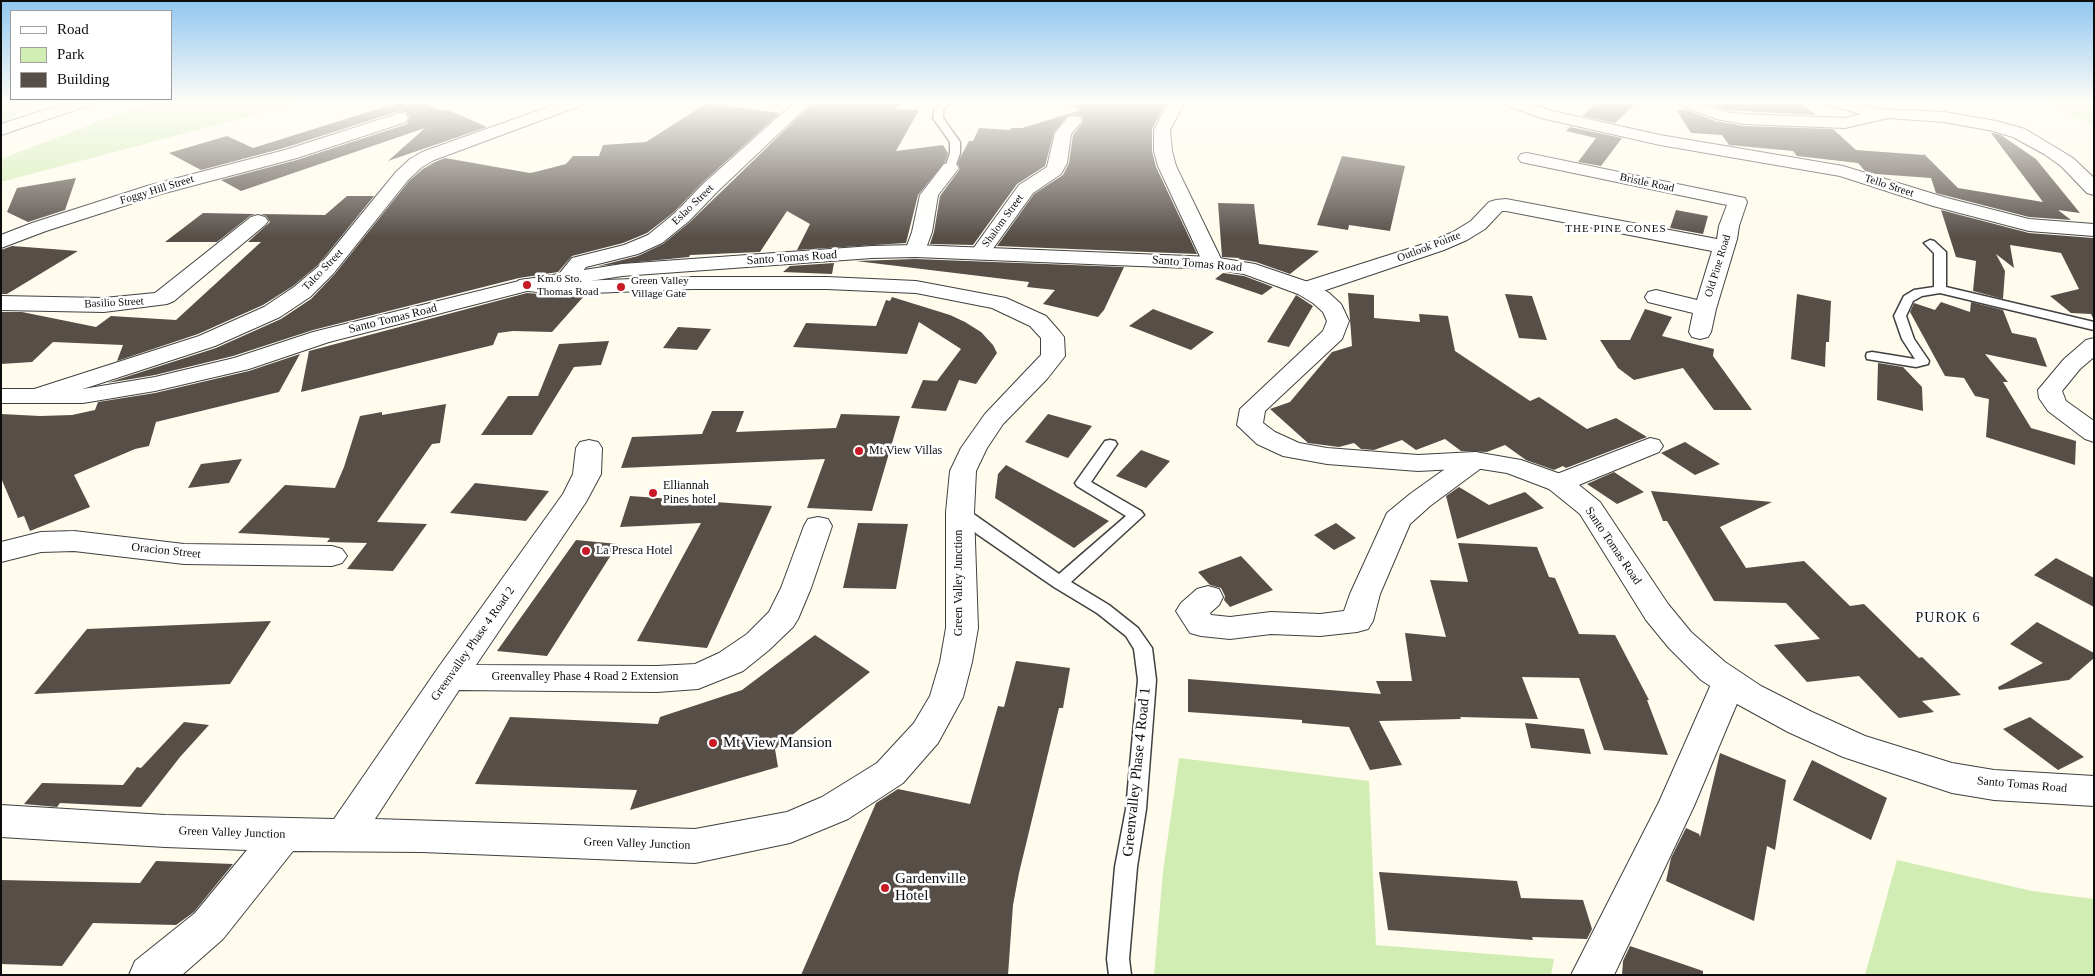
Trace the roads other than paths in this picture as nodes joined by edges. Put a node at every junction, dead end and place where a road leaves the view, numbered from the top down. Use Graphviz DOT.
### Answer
graph roads {
  1 [pos="314,147"];
  2 [pos="453,147"];
  3 [pos="755,147"];
  4 [pos="955,147"];
  5 [pos="1060,147"];
  6 [pos="1163,147"];
  7 [pos="1699,147"];
  8 [pos="2045,147"];
  9 [pos="1527,158"];
  10 [pos="950,168"];
  11 [pos="2094,189"];
  12 [pos="1738,202"];
  13 [pos="258,221"];
  14 [pos="2094,230"];
  15 [pos="1,242"];
  16 [pos="1930,243"];
  17 [pos="1723,247"];
  18 [pos="915,251"];
  19 [pos="980,252"];
  20 [pos="1213,263"];
  21 [pos="566,279"];
  22 [pos="527,285"];
  23 [pos="1306,288"];
  24 [pos="1940,289"];
  25 [pos="1656,297"];
  26 [pos="1,303"];
  27 [pos="1705,309"];
  28 [pos="2094,326"];
  29 [pos="1700,332"];
  30 [pos="2092,348"];
  31 [pos="1872,356"];
  32 [pos="1,396"];
  33 [pos="37,396"];
  34 [pos="2094,434"];
  35 [pos="1110,444"];
  36 [pos="1650,446"];
  37 [pos="589,448"];
  38 [pos="1475,460"];
  39 [pos="1560,483"];
  40 [pos="960,512"];
  41 [pos="818,526"];
  42 [pos="1,552"];
  43 [pos="332,556"];
  44 [pos="1060,583"];
  45 [pos="1208,597"];
  46 [pos="450,677"];
  47 [pos="1729,682"];
  48 [pos="2094,791"];
  49 [pos="1,821"];
  50 [pos="283,835"];
  51 [pos="344,835"];
  52 [pos="154,973"];
  53 [pos="1120,975"];
  54 [pos="1592,975"];
  1 -- 15 [label="street, Foggy Hill Street"];
  2 -- 33 [label="street, Talco Street"];
  3 -- 21 [label="street, Eslao Street"];
  4 -- 10 [label="lane"];
  5 -- 19 [label="street, Shalom Street"];
  6 -- 20 [label="street"];
  7 -- 14 [label="street, Tello Street"];
  8 -- 11 [label="street"];
  9 -- 12 [label="street, Bristle Road"];
  10 -- 18 [label="street"];
  12 -- 17 [label="street, Old Pine Road"];
  13 -- 26 [label="street, Basilio Street"];
  16 -- 24 [label="lane"];
  17 -- 23 [label="street, Outlook Pointe"];
  17 -- 27 [label="street, Old Pine Road"];
  18 -- 19 [label="street, Santo Tomas Road"];
  18 -- 21 [label="street, Santo Tomas Road"];
  19 -- 20 [label="street, Santo Tomas Road"];
  20 -- 23 [label="street, Santo Tomas Road"];
  21 -- 22 [label="street, Santo Tomas Road"];
  22 -- 33 [label="street, Santo Tomas Road"];
  22 -- 40 [label="street, Green Valley Junction"];
  23 -- 38 [label="street, Santo Tomas Road"];
  24 -- 28 [label="lane"];
  24 -- 31 [label="lane"];
  25 -- 27 [label="street"];
  27 -- 29 [label="street, Old Pine Road"];
  30 -- 34 [label="street"];
  32 -- 33 [label="street, Santo Tomas Road"];
  35 -- 44 [label="lane"];
  36 -- 39 [label="street"];
  37 -- 46 [label="street, Greenvalley Phase 4 Road 2"];
  38 -- 39 [label="street, Santo Tomas Road"];
  38 -- 45 [label="street"];
  39 -- 47 [label="street, Santo Tomas Road"];
  40 -- 44 [label="lane, Greenvalley Phase 4 Road 1"];
  40 -- 51 [label="street, Green Valley Junction"];
  41 -- 46 [label="street, Greenvalley Phase 4 Road 2 Extension"];
  42 -- 43 [label="street, Oracion Street"];
  44 -- 53 [label="lane, Greenvalley Phase 4 Road 1"];
  46 -- 51 [label="street, Greenvalley Phase 4 Road 2"];
  47 -- 48 [label="street, Santo Tomas Road"];
  47 -- 54 [label="street"];
  49 -- 50 [label="street, Green Valley Junction"];
  50 -- 51 [label="street, Green Valley Junction"];
  50 -- 52 [label="street"];
}
